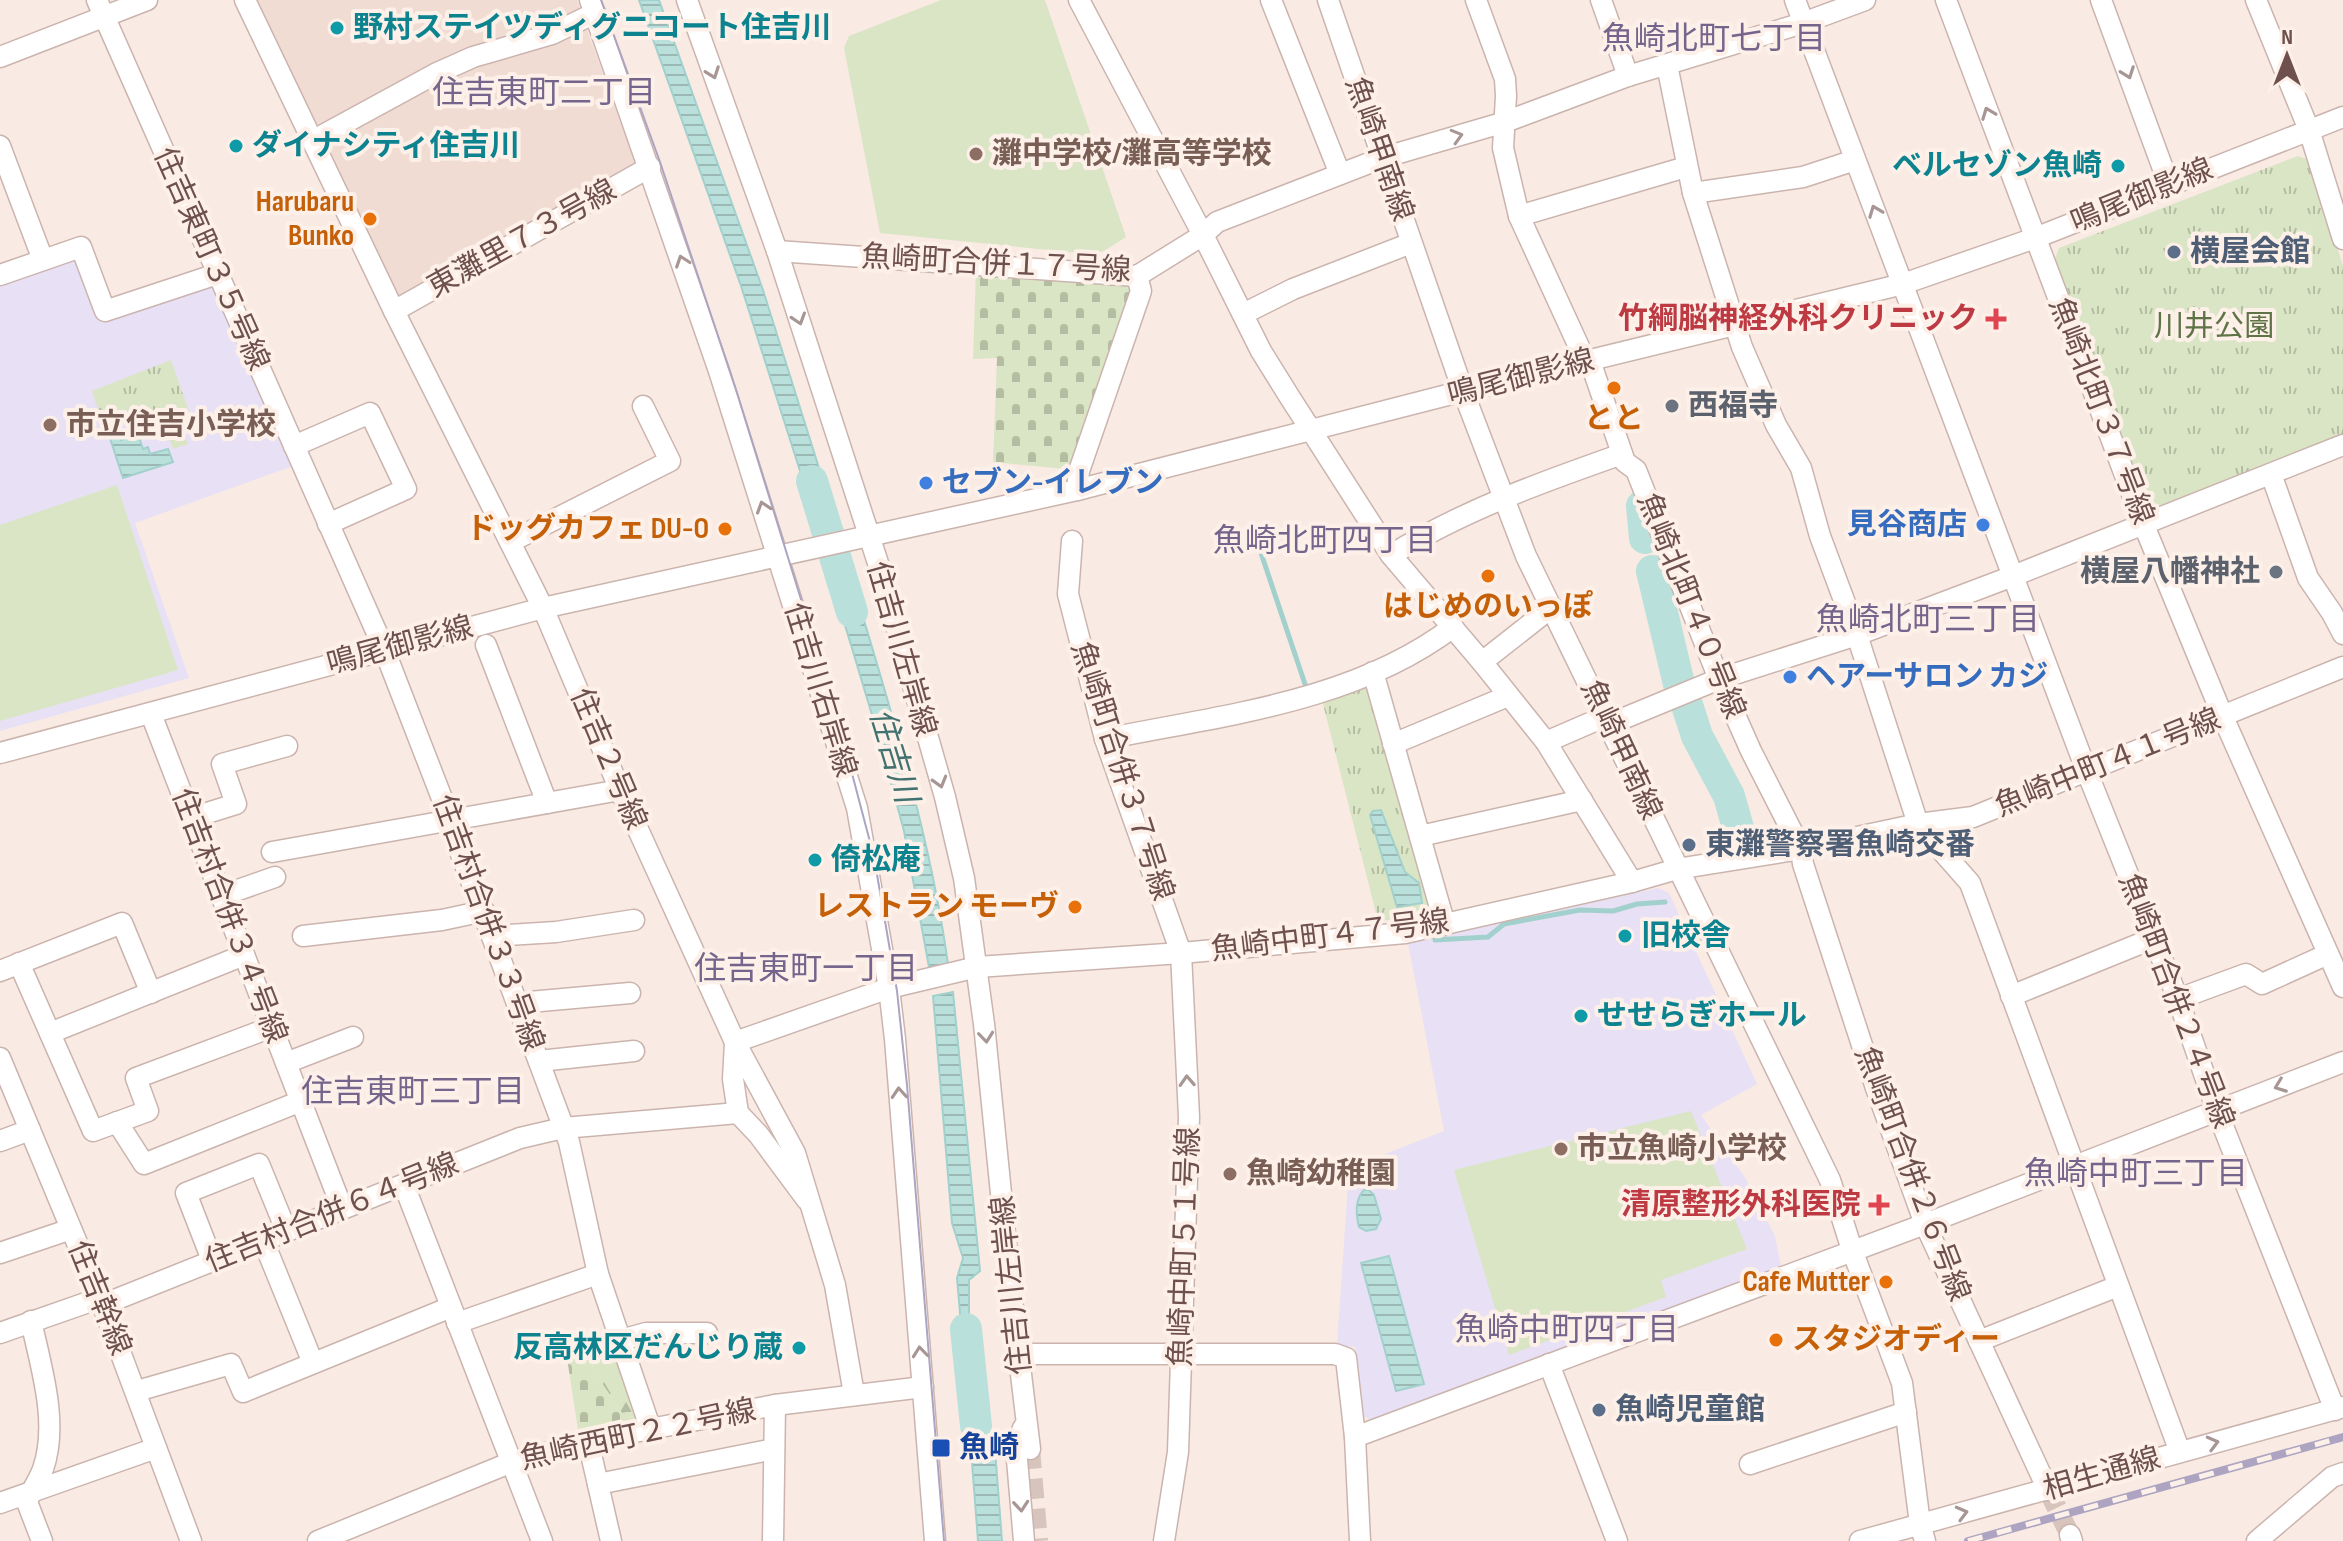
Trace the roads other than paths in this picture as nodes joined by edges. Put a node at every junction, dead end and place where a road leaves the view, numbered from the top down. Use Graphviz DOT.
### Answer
graph roads {
  1 [pos="147,0"];
  2 [pos="245,0"];
  3 [pos="687,0"];
  4 [pos="1079,0"];
  5 [pos="1271,0"];
  6 [pos="1328,0"];
  7 [pos="1476,0"];
  8 [pos="1601,0"];
  9 [pos="1795,0"];
  10 [pos="1865,0"];
  11 [pos="1946,0"];
  12 [pos="2101,0"];
  13 [pos="2256,0"];
  14 [pos="592,7"];
  15 [pos="101,9"];
  16 [pos="1803,23"];
  17 [pos="0,57"];
  18 [pos="1667,65"];
  19 [pos="1628,76"];
  20 [pos="2343,117"];
  21 [pos="1505,122"];
  22 [pos="2309,130"];
  23 [pos="312,141"];
  24 [pos="0,146"];
  25 [pos="1382,158"];
  26 [pos="1855,160"];
  27 [pos="650,167"];
  28 [pos="1686,167"];
  29 [pos="1340,174"];
  30 [pos="2169,185"];
  31 [pos="1693,193"];
  32 [pos="1519,216"];
  33 [pos="1203,235"];
  34 [pos="2035,238"];
  35 [pos="2343,239"];
  36 [pos="1411,243"];
  37 [pos="777,251"];
  38 [pos="43,260"];
  39 [pos="217,274"];
  40 [pos="0,275"];
  41 [pos="1137,276"];
  42 [pos="1903,284"];
  43 [pos="394,311"];
  44 [pos="1243,314"];
  45 [pos="1735,325"];
  46 [pos="1588,362"];
  47 [pos="1463,391"];
  48 [pos="643,406"];
  49 [pos="1311,430"];
  50 [pos="2343,445"];
  51 [pos="294,446"];
  52 [pos="1622,454"];
  53 [pos="2271,474"];
  54 [pos="1077,490"];
  55 [pos="1503,497"];
  56 [pos="2143,523"];
  57 [pos="328,524"];
  58 [pos="868,538"];
  59 [pos="1072,541"];
  60 [pos="510,542"];
  61 [pos="1391,555"];
  62 [pos="779,556"];
  63 [pos="2013,576"];
  64 [pos="1552,607"];
  65 [pos="543,608"];
  66 [pos="1453,627"];
  67 [pos="2343,634"];
  68 [pos="1857,635"];
  69 [pos="486,645"];
  70 [pos="384,649"];
  71 [pos="1482,662"];
  72 [pos="2343,667"];
  73 [pos="1373,672"];
  74 [pos="1719,679"];
  75 [pos="1508,696"];
  76 [pos="151,714"];
  77 [pos="2223,717"];
  78 [pos="1608,720"];
  79 [pos="1105,739"];
  80 [pos="1546,742"];
  81 [pos="1393,744"];
  82 [pos="287,746"];
  83 [pos="0,753"];
  84 [pos="2087,772"];
  85 [pos="620,790"];
  86 [pos="1582,800"];
  87 [pos="547,803"];
  88 [pos="191,818"];
  89 [pos="450,819"];
  90 [pos="1918,824"];
  91 [pos="1420,836"];
  92 [pos="1801,849"];
  93 [pos="272,852"];
  94 [pos="1677,869"];
  95 [pos="275,877"];
  96 [pos="1632,882"];
  97 [pos="221,896"];
  98 [pos="484,911"];
  99 [pos="634,920"];
  100 [pos="1445,925"];
  101 [pos="303,936"];
  102 [pos="493,936"];
  103 [pos="2154,938"];
  104 [pos="1181,953"];
  105 [pos="244,955"];
  106 [pos="2334,958"];
  107 [pos="10,967"];
  108 [pos="977,967"];
  109 [pos="2343,987"];
  110 [pos="889,988"];
  111 [pos="151,993"];
  112 [pos="630,993"];
  113 [pos="2011,996"];
  114 [pos="2178,999"];
  115 [pos="518,1003"];
  116 [pos="272,1027"];
  117 [pos="50,1033"];
  118 [pos="353,1037"];
  119 [pos="735,1042"];
  120 [pos="634,1051"];
  121 [pos="0,1058"];
  122 [pos="539,1061"];
  123 [pos="2343,1062"];
  124 [pos="286,1063"];
  125 [pos="301,1101"];
  126 [pos="2217,1111"];
  127 [pos="738,1113"];
  128 [pos="117,1122"];
  129 [pos="563,1128"];
  130 [pos="30,1130"];
  131 [pos="0,1141"];
  132 [pos="2074,1166"];
  133 [pos="404,1185"];
  134 [pos="807,1200"];
  135 [pos="342,1208"];
  136 [pos="1925,1224"];
  137 [pos="71,1229"];
  138 [pos="286,1230"];
  139 [pos="263,1240"];
  140 [pos="1852,1250"];
  141 [pos="0,1253"];
  142 [pos="212,1260"];
  143 [pos="598,1274"];
  144 [pos="2118,1286"];
  145 [pos="101,1301"];
  146 [pos="454,1315"];
  147 [pos="31,1321"];
  148 [pos="0,1333"];
  149 [pos="707,1333"];
  150 [pos="621,1340"];
  151 [pos="1979,1341"];
  152 [pos="1019,1354"];
  153 [pos="1181,1355"];
  154 [pos="313,1363"];
  155 [pos="1549,1364"];
  156 [pos="137,1391"];
  157 [pos="854,1394"];
  158 [pos="924,1397"];
  159 [pos="775,1405"];
  160 [pos="2339,1408"];
  161 [pos="1906,1412"];
  162 [pos="1026,1416"];
  163 [pos="651,1430"];
  164 [pos="1355,1437"];
  165 [pos="588,1441"];
  166 [pos="156,1448"];
  167 [pos="774,1449"];
  168 [pos="1030,1449"];
  169 [pos="2180,1452"];
  170 [pos="512,1462"];
  171 [pos="1750,1464"];
  172 [pos="2343,1473"];
  173 [pos="598,1484"];
  174 [pos="2048,1490"];
  175 [pos="31,1492"];
  176 [pos="0,1503"];
  177 [pos="1922,1533"];
  178 [pos="2260,1539"];
  179 [pos="42,1541"];
  180 [pos="191,1541"];
  181 [pos="318,1541"];
  182 [pos="542,1541"];
  183 [pos="611,1541"];
  184 [pos="773,1541"];
  185 [pos="929,1541"];
  186 [pos="935,1541"];
  187 [pos="1024,1541"];
  188 [pos="1164,1541"];
  189 [pos="1360,1541"];
  190 [pos="1617,1541"];
  191 [pos="1860,1541"];
  1 -- 15 [label="street"];
  2 -- 23 [label="street, 住吉２号線"];
  3 -- 37 [label="street, 住吉川左岸線, one-way"];
  4 -- 33 [label="street"];
  5 -- 29 [label="street"];
  6 -- 25 [label="street, 魚崎甲南線"];
  7 -- 21 [label="street, 魚崎北町４０号線"];
  8 -- 19 [label="street"];
  9 -- 16 [label="street, 魚崎町合併２４号線"];
  10 -- 16 [label="street, 魚崎町合併１７号線"];
  34 -- 11 [label="street, 魚崎北町３７号線, one-way"];
  12 -- 30 [label="street, one-way"];
  13 -- 22 [label="street"];
  14 -- 23 [label="street"];
  14 -- 27 [label="street, 住吉川右岸線"];
  15 -- 17 [label="street"];
  15 -- 39 [label="street, 住吉東町３５号線"];
  16 -- 18 [label="street, 魚崎町合併１７号線"];
  16 -- 26 [label="street, 魚崎町合併２４号線"];
  18 -- 19 [label="street, 魚崎町合併１７号線"];
  18 -- 28 [label="street"];
  19 -- 21 [label="street, 魚崎町合併１７号線"];
  20 -- 22 [label="street, 鳴尾御影線"];
  25 -- 21 [label="street, 魚崎町合併１７号線, one-way"];
  21 -- 32 [label="street, 魚崎北町４０号線"];
  22 -- 30 [label="street, 鳴尾御影線"];
  22 -- 35 [label="street"];
  23 -- 43 [label="street, 住吉２号線"];
  24 -- 38 [label="street"];
  25 -- 29 [label="street, 魚崎町合併１７号線"];
  25 -- 36 [label="street, 魚崎甲南線"];
  26 -- 31 [label="street"];
  42 -- 26 [label="street, 魚崎町合併２４号線, one-way"];
  27 -- 43 [label="street, 東灘里７３号線"];
  62 -- 27 [label="street, 住吉川右岸線, one-way"];
  28 -- 31 [label="street"];
  28 -- 32 [label="street"];
  29 -- 33 [label="street, 魚崎町合併１７号線"];
  30 -- 34 [label="street, 鳴尾御影線"];
  31 -- 45 [label="street"];
  32 -- 46 [label="street, 魚崎北町４０号線"];
  33 -- 41 [label="street, 魚崎町合併１７号線"];
  33 -- 44 [label="street"];
  34 -- 42 [label="street, 鳴尾御影線"];
  34 -- 56 [label="street, 魚崎北町３７号線"];
  36 -- 44 [label="street"];
  36 -- 47 [label="street, 魚崎甲南線"];
  37 -- 41 [label="street, 魚崎町合併１７号線"];
  37 -- 58 [label="street, 住吉川左岸線, one-way"];
  38 -- 39 [label="street"];
  38 -- 40 [label="street"];
  39 -- 51 [label="street, 住吉東町３５号線"];
  41 -- 54 [label="street"];
  42 -- 45 [label="street, 鳴尾御影線"];
  42 -- 63 [label="street, 魚崎町合併２４号線"];
  43 -- 60 [label="street, 住吉２号線"];
  44 -- 49 [label="street"];
  45 -- 46 [label="street, 鳴尾御影線"];
  45 -- 68 [label="street"];
  46 -- 47 [label="street, 鳴尾御影線"];
  46 -- 52 [label="street, 魚崎北町４０号線"];
  47 -- 49 [label="street, 鳴尾御影線"];
  47 -- 55 [label="street, 魚崎甲南線"];
  48 -- 60 [label="street"];
  49 -- 54 [label="street, 鳴尾御影線"];
  49 -- 61 [label="street"];
  50 -- 53 [label="street"];
  51 -- 57 [label="street, 住吉東町３５号線"];
  51 -- 57 [label="street"];
  52 -- 55 [label="street"];
  52 -- 74 [label="street, 魚崎北町４０号線"];
  53 -- 56 [label="street"];
  53 -- 67 [label="street"];
  54 -- 58 [label="street, 鳴尾御影線"];
  55 -- 61 [label="street"];
  55 -- 64 [label="street, 魚崎甲南線"];
  56 -- 63 [label="street"];
  56 -- 77 [label="street, 魚崎北町３７号線"];
  57 -- 70 [label="street, 住吉東町３５号線"];
  58 -- 62 [label="street, 鳴尾御影線"];
  58 -- 108 [label="street, 住吉川左岸線, one-way"];
  59 -- 79 [label="street, 魚崎町合併３７号線"];
  60 -- 65 [label="street, 住吉２号線"];
  61 -- 66 [label="street"];
  62 -- 65 [label="street, 鳴尾御影線"];
  62 -- 110 [label="street, 住吉川右岸線"];
  63 -- 68 [label="street"];
  63 -- 84 [label="street, 魚崎町合併２４号線"];
  64 -- 71 [label="street"];
  64 -- 78 [label="street, 魚崎甲南線"];
  65 -- 70 [label="street, 鳴尾御影線"];
  65 -- 85 [label="street, 住吉２号線"];
  66 -- 71 [label="street"];
  66 -- 73 [label="street"];
  68 -- 74 [label="street"];
  68 -- 90 [label="street"];
  69 -- 87 [label="street"];
  70 -- 76 [label="street, 鳴尾御影線"];
  70 -- 89 [label="street, 住吉村合併３３号線"];
  71 -- 75 [label="street"];
  72 -- 77 [label="street, 魚崎中町４１号線"];
  73 -- 79 [label="street"];
  73 -- 81 [label="street"];
  74 -- 78 [label="street"];
  74 -- 92 [label="street, 魚崎北町４０号線"];
  75 -- 80 [label="street"];
  75 -- 81 [label="street"];
  76 -- 83 [label="street, 鳴尾御影線"];
  76 -- 88 [label="street, 住吉村合併３４号線"];
  77 -- 84 [label="street, 魚崎中町４１号線"];
  77 -- 106 [label="street, 魚崎北町３７号線"];
  78 -- 80 [label="street"];
  78 -- 94 [label="street, 魚崎甲南線"];
  79 -- 104 [label="street, 魚崎町合併３７号線"];
  80 -- 86 [label="street"];
  81 -- 91 [label="street"];
  82 -- 88 [label="street"];
  84 -- 90 [label="street, 魚崎中町４１号線"];
  84 -- 103 [label="street, 魚崎町合併２４号線"];
  85 -- 87 [label="street"];
  85 -- 119 [label="street, 住吉２号線"];
  86 -- 91 [label="street"];
  86 -- 96 [label="street"];
  87 -- 89 [label="street"];
  88 -- 97 [label="street, 住吉村合併３４号線"];
  89 -- 93 [label="street"];
  89 -- 98 [label="street, 住吉村合併３３号線"];
  90 -- 92 [label="street, 魚崎中町４１号線"];
  90 -- 113 [label="street"];
  91 -- 100 [label="street"];
  92 -- 94 [label="street, 魚崎中町４１号線"];
  92 -- 136 [label="street, 魚崎町合併２６号線"];
  94 -- 96 [label="street, 魚崎中町４７号線"];
  94 -- 140 [label="street, 魚崎甲南線"];
  95 -- 97 [label="street"];
  96 -- 100 [label="street, 魚崎中町４７号線"];
  97 -- 105 [label="street, 住吉村合併３４号線"];
  98 -- 101 [label="street"];
  98 -- 102 [label="street, 住吉村合併３３号線"];
  99 -- 102 [label="street"];
  100 -- 104 [label="street, 魚崎中町４７号線"];
  102 -- 115 [label="street, 住吉村合併３３号線"];
  103 -- 113 [label="street"];
  103 -- 114 [label="street, 魚崎町合併２４号線"];
  104 -- 108 [label="street, 魚崎中町４７号線"];
  153 -- 104 [label="street, 魚崎中町５１号線, one-way"];
  105 -- 111 [label="street"];
  105 -- 116 [label="street, 住吉村合併３４号線"];
  106 -- 109 [label="street, 魚崎北町３７号線"];
  106 -- 114 [label="street"];
  107 -- 111 [label="street"];
  107 -- 117 [label="street"];
  108 -- 110 [label="street, 魚崎中町４７号線"];
  108 -- 152 [label="street, 住吉川左岸線, one-way"];
  110 -- 119 [label="street, 魚崎中町４７号線"];
  158 -- 110 [label="street, 住吉川右岸線, one-way"];
  111 -- 117 [label="street"];
  112 -- 115 [label="street"];
  113 -- 132 [label="street"];
  114 -- 126 [label="street, 魚崎町合併２４号線"];
  115 -- 122 [label="street, 住吉村合併３３号線"];
  116 -- 124 [label="street, 住吉村合併３４号線"];
  116 -- 128 [label="street"];
  117 -- 128 [label="street"];
  118 -- 124 [label="street"];
  119 -- 127 [label="street"];
  119 -- 134 [label="street, 住吉２号線"];
  120 -- 122 [label="street"];
  121 -- 130 [label="street, 住吉幹線"];
  122 -- 129 [label="street, 住吉村合併３３号線"];
  123 -- 126 [label="street, one-way"];
  124 -- 125 [label="street, 住吉村合併３４号線"];
  125 -- 128 [label="street"];
  125 -- 135 [label="street, 住吉村合併３４号線"];
  126 -- 132 [label="street"];
  126 -- 160 [label="street, 魚崎町合併２４号線"];
  127 -- 129 [label="street, 住吉村合併６４号線"];
  127 -- 134 [label="street"];
  129 -- 133 [label="street, 住吉村合併６４号線"];
  129 -- 143 [label="street, 住吉村合併３３号線"];
  130 -- 131 [label="street"];
  130 -- 137 [label="street, 住吉幹線"];
  132 -- 136 [label="street"];
  132 -- 144 [label="street"];
  133 -- 135 [label="street, 住吉村合併６４号線"];
  133 -- 146 [label="street"];
  134 -- 157 [label="street, 住吉２号線"];
  135 -- 138 [label="street, 住吉村合併６４号線"];
  136 -- 140 [label="street"];
  136 -- 151 [label="street, 魚崎町合併２６号線"];
  137 -- 141 [label="street"];
  137 -- 145 [label="street, 住吉幹線"];
  138 -- 139 [label="street, 住吉村合併６４号線"];
  138 -- 142 [label="street"];
  139 -- 142 [label="street, 住吉村合併６４号線"];
  139 -- 154 [label="street"];
  140 -- 155 [label="street"];
  140 -- 161 [label="street, 魚崎甲南線"];
  142 -- 145 [label="street, 住吉村合併６４号線"];
  143 -- 146 [label="street"];
  143 -- 150 [label="street, 住吉村合併３３号線"];
  144 -- 151 [label="street"];
  144 -- 169 [label="street"];
  145 -- 147 [label="street, 住吉村合併６４号線"];
  145 -- 156 [label="street, 住吉幹線"];
  146 -- 154 [label="street"];
  146 -- 170 [label="street"];
  147 -- 148 [label="street, 住吉村合併６４号線"];
  147 -- 175 [label="street"];
  149 -- 150 [label="street"];
  150 -- 163 [label="street, 住吉村合併３３号線"];
  151 -- 174 [label="street, 魚崎町合併２６号線"];
  152 -- 153 [label="street"];
  152 -- 162 [label="street, 住吉川左岸線"];
  153 -- 164 [label="street"];
  153 -- 188 [label="street, 魚崎中町５１号線"];
  154 -- 156 [label="street"];
  155 -- 164 [label="street"];
  155 -- 190 [label="street"];
  156 -- 166 [label="street, 住吉幹線"];
  157 -- 158 [label="street, 魚崎西町２２号線"];
  157 -- 159 [label="street, 魚崎西町２２号線"];
  158 -- 185 [label="street, 住吉川右岸線"];
  158 -- 186 [label="street, 住吉川右岸線"];
  159 -- 163 [label="street, 魚崎西町２２号線"];
  159 -- 167 [label="street"];
  169 -- 160 [label="street, 相生通線, one-way"];
  161 -- 171 [label="street"];
  161 -- 177 [label="street, 魚崎甲南線"];
  162 -- 168 [label="street, 住吉川左岸線"];
  162 -- 187 [label="street, 住吉川左岸線, one-way"];
  163 -- 165 [label="street, 魚崎西町２２号線"];
  164 -- 189 [label="street"];
  165 -- 170 [label="street, 魚崎西町２２号線"];
  165 -- 173 [label="street"];
  166 -- 175 [label="street"];
  166 -- 180 [label="street, 住吉幹線"];
  167 -- 173 [label="street"];
  167 -- 184 [label="street"];
  169 -- 174 [label="street, 相生通線"];
  170 -- 181 [label="street, 魚崎西町２２号線"];
  170 -- 182 [label="street"];
  172 -- 178 [label="street"];
  173 -- 183 [label="street"];
  177 -- 174 [label="street, 相生通線, one-way"];
  175 -- 176 [label="street"];
  175 -- 179 [label="street"];
  177 -- 191 [label="street, 相生通線"];
}
